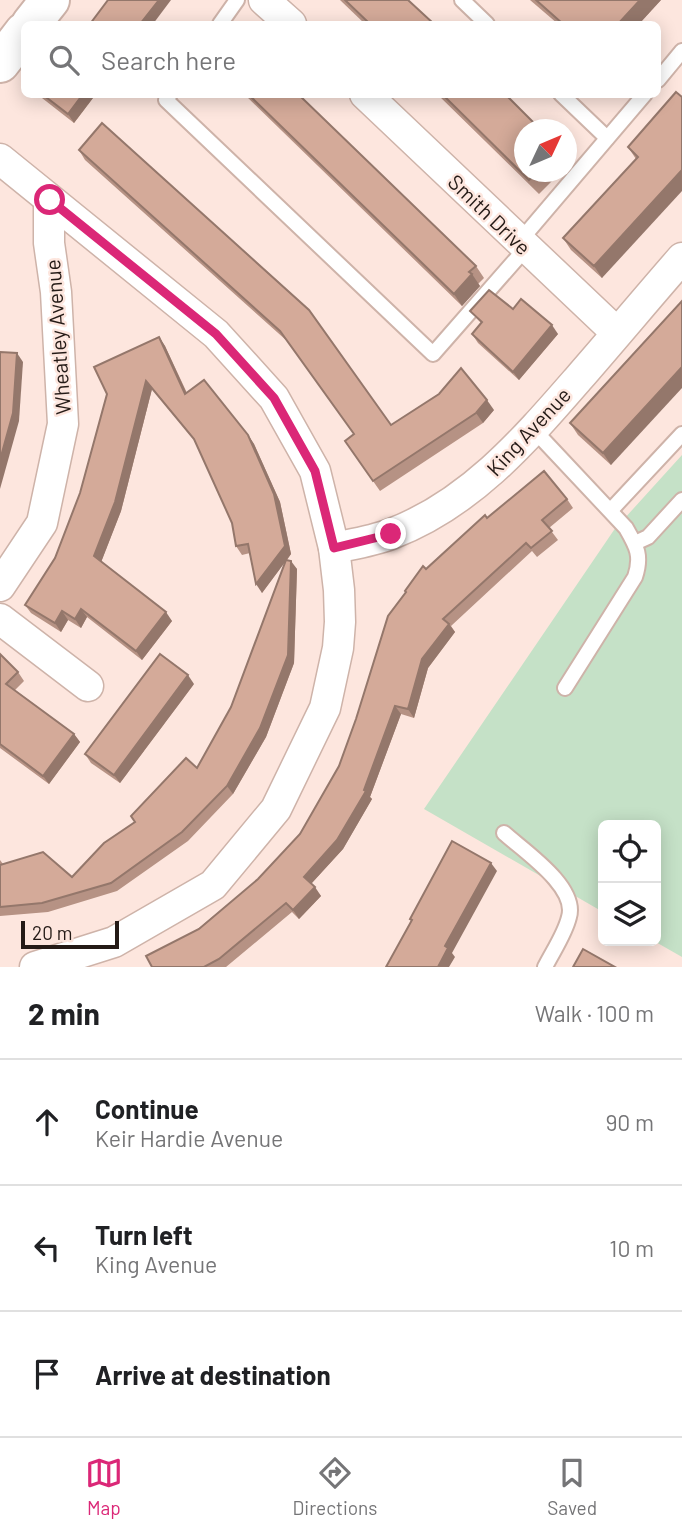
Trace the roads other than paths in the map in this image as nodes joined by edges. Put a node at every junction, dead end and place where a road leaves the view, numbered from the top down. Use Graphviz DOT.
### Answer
graph roads {
  1 [pos="50,0"];
  2 [pos="237,0"];
  3 [pos="264,0"];
  4 [pos="462,0"];
  5 [pos="32,21"];
  6 [pos="221,21"];
  7 [pos="288,21"];
  8 [pos="485,21"];
  9 [pos="21,36"];
  10 [pos="682,51"];
  11 [pos="0,63"];
  12 [pos="661,75"];
  13 [pos="167,98"];
  14 [pos="369,98"];
  15 [pos="565,98"];
  16 [pos="642,98"];
  17 [pos="607,138"];
  18 [pos="0,159"];
  19 [pos="50,200"];
  20 [pos="522,245"];
  21 [pos="682,258"];
  22 [pos="617,333"];
  23 [pos="533,429"];
  24 [pos="682,434"];
  25 [pos="682,500"];
  26 [pos="611,510"];
  27 [pos="635,543"];
  28 [pos="334,548"];
  29 [pos="0,586"];
  30 [pos="0,619"];
  31 [pos="88,686"];
  32 [pos="565,688"];
  33 [pos="505,833"];
  34 [pos="69,962"];
  35 [pos="35,967"];
  36 [pos="545,967"];
  1 -- 5 [label="main road"];
  2 -- 6 [label="lane"];
  3 -- 7 [label="street"];
  4 -- 8 [label="lane"];
  9 -- 11 [label="main road"];
  10 -- 12 [label="lane"];
  13 -- 20 [label="lane"];
  14 -- 20 [label="street, Smith Drive"];
  15 -- 17 [label="lane"];
  16 -- 17 [label="lane"];
  17 -- 20 [label="lane"];
  18 -- 19 [label="street"];
  19 -- 28 [label="street"];
  19 -- 29 [label="street, Wheatley Avenue"];
  20 -- 22 [label="street, Smith Drive"];
  21 -- 22 [label="street, King Avenue"];
  22 -- 23 [label="street, King Avenue"];
  23 -- 26 [label="lane"];
  23 -- 28 [label="street, King Avenue"];
  24 -- 26 [label="lane"];
  25 -- 27 [label="lane"];
  26 -- 27 [label="lane"];
  27 -- 32 [label="lane"];
  28 -- 34 [label="street"];
  30 -- 31 [label="street"];
  33 -- 36 [label="lane"];
  34 -- 35 [label="street"];
}
